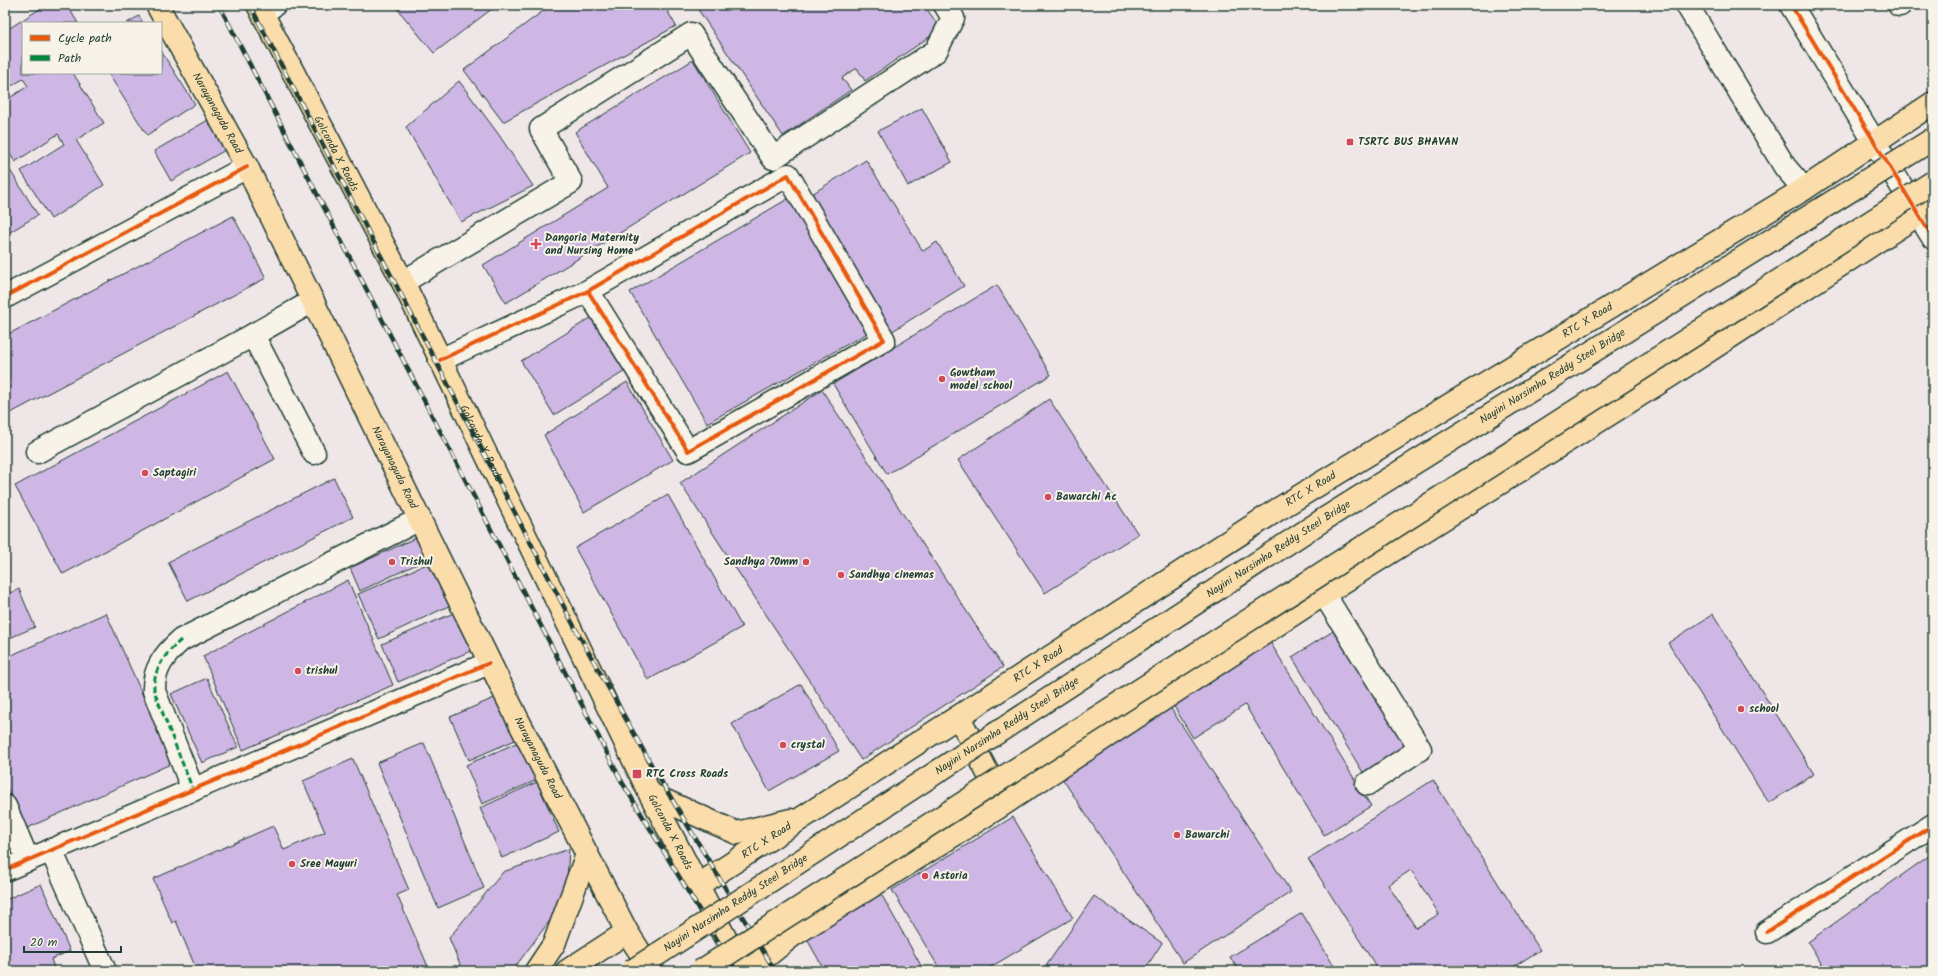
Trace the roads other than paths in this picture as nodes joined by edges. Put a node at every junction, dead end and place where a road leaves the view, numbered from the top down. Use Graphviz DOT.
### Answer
graph roads {
  1 [pos="157,5"];
  2 [pos="945,5"];
  3 [pos="1687,5"];
  4 [pos="1791,5"];
  5 [pos="265,8"];
  6 [pos="1933,103"];
  7 [pos="1933,139"];
  8 [pos="1874,141"];
  9 [pos="247,167"];
  10 [pos="1933,182"];
  11 [pos="1804,189"];
  12 [pos="1925,210"];
  13 [pos="1933,238"];
  14 [pos="403,282"];
  15 [pos="588,291"];
  16 [pos="5,297"];
  17 [pos="313,301"];
  18 [pos="253,335"];
  19 [pos="440,360"];
  20 [pos="37,452"];
  21 [pos="314,453"];
  22 [pos="420,519"];
  23 [pos="1324,594"];
  24 [pos="489,663"];
  25 [pos="959,717"];
  26 [pos="1367,784"];
  27 [pos="193,790"];
  28 [pos="650,794"];
  29 [pos="1004,804"];
  30 [pos="5,806"];
  31 [pos="808,815"];
  32 [pos="1933,825"];
  33 [pos="51,850"];
  34 [pos="587,854"];
  35 [pos="28,860"];
  36 [pos="5,870"];
  37 [pos="697,886"];
  38 [pos="627,932"];
  39 [pos="1767,932"];
  40 [pos="792,936"];
  41 [pos="105,971"];
  42 [pos="536,971"];
  43 [pos="567,971"];
  44 [pos="632,971"];
  45 [pos="652,971"];
  46 [pos="701,971"];
  47 [pos="743,971"];
  48 [pos="748,971"];
  49 [pos="774,971"];
  1 -- 9 [label="main road, Narayanaguda Road"];
  2 -- 14 [label="street"];
  3 -- 11 [label="street"];
  4 -- 8 [label="street"];
  5 -- 14 [label="main road, Golconda X Roads"];
  6 -- 8 [label="main road, RTC X Road"];
  7 -- 44 [label="main road, Nayini Narsimha Reddy Steel Bridge, bridge"];
  8 -- 11 [label="main road, RTC X Road"];
  8 -- 12 [label="street"];
  9 -- 16 [label="street"];
  9 -- 17 [label="main road, Narayanaguda Road"];
  10 -- 46 [label="main road, bridge"];
  11 -- 25 [label="main road, RTC X Road"];
  12 -- 13 [label="street"];
  12 -- 23 [label="main road"];
  14 -- 19 [label="main road, Golconda X Roads"];
  15 -- 15 [label="street"];
  15 -- 19 [label="street"];
  17 -- 18 [label="street"];
  17 -- 22 [label="main road, Narayanaguda Road"];
  18 -- 20 [label="street"];
  18 -- 21 [label="street"];
  19 -- 28 [label="main road, Golconda X Roads"];
  22 -- 24 [label="main road, Narayanaguda Road"];
  22 -- 27 [label="street"];
  23 -- 26 [label="street"];
  23 -- 29 [label="main road"];
  24 -- 27 [label="street"];
  24 -- 34 [label="main road, Narayanaguda Road"];
  25 -- 29 [label="main road"];
  25 -- 31 [label="main road, RTC X Road"];
  27 -- 33 [label="street"];
  28 -- 31 [label="main road"];
  28 -- 37 [label="main road, Golconda X Roads"];
  29 -- 40 [label="main road"];
  30 -- 35 [label="street"];
  31 -- 37 [label="main road, RTC X Road"];
  32 -- 39 [label="street"];
  33 -- 35 [label="street"];
  33 -- 41 [label="street"];
  34 -- 38 [label="main road, Narayanaguda Road"];
  34 -- 42 [label="main road"];
  35 -- 36 [label="street"];
  37 -- 47 [label="main road, Golconda X Roads"];
  38 -- 43 [label="main road"];
  38 -- 45 [label="main road, Narayanaguda Road"];
  40 -- 48 [label="main road"];
  40 -- 49 [label="main road"];
}
